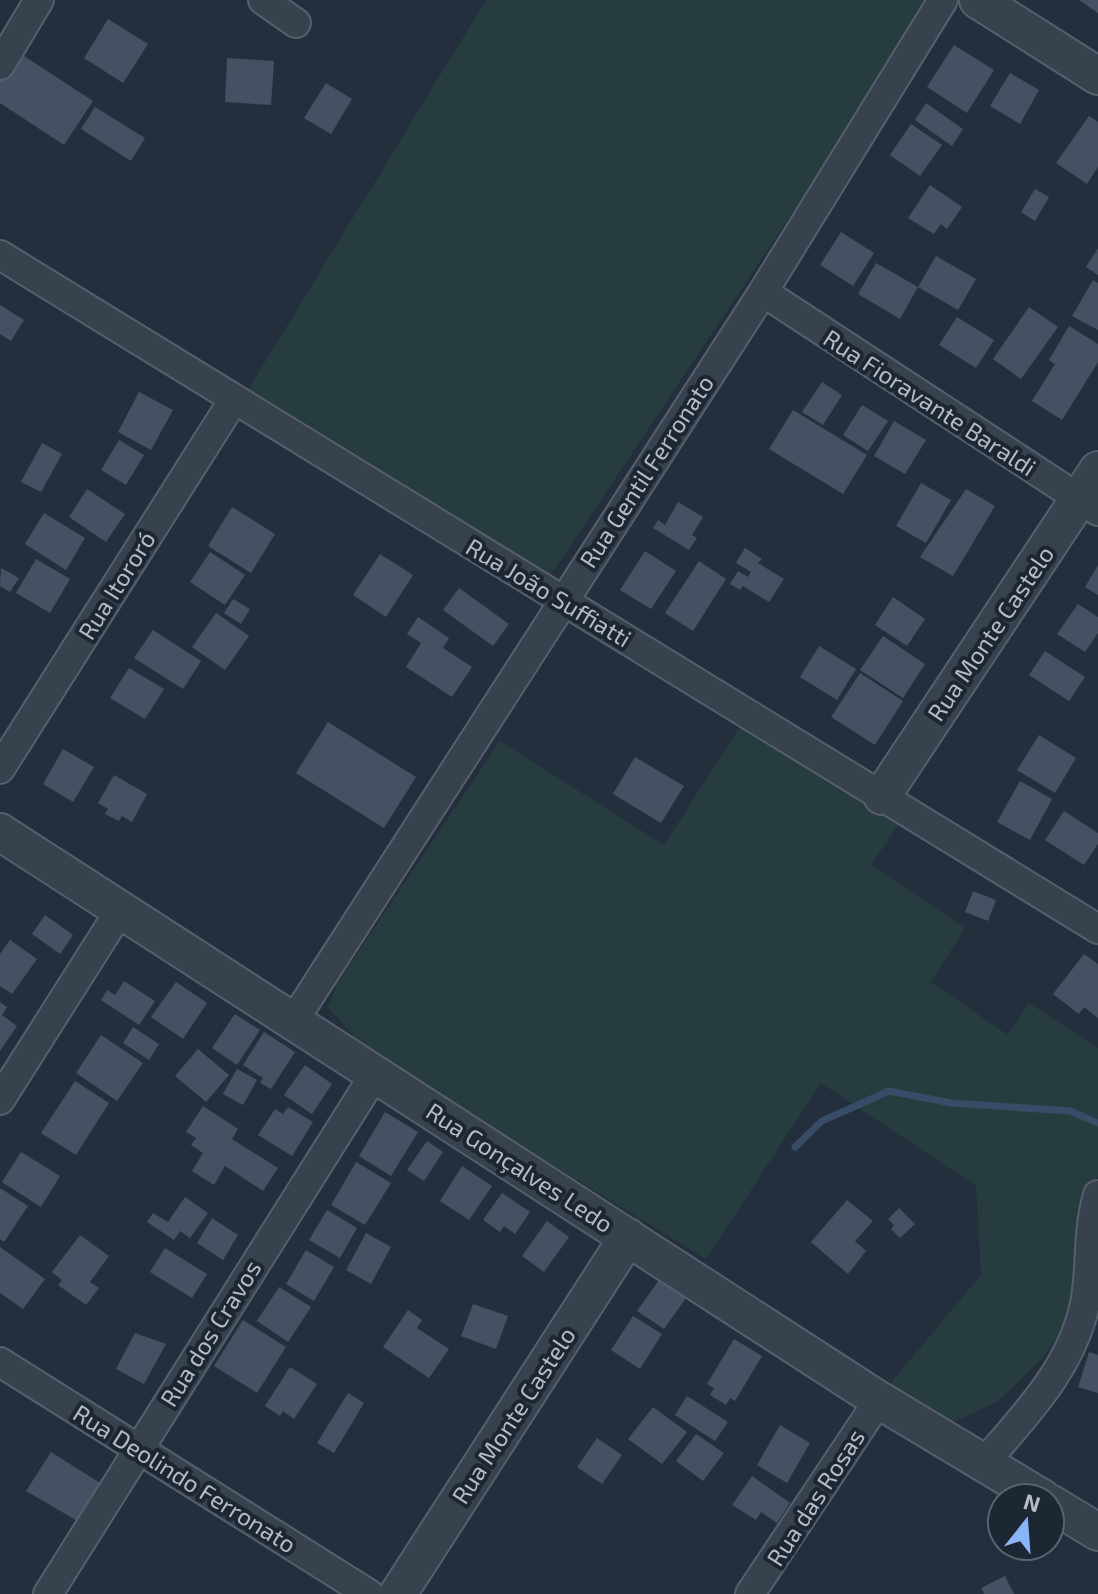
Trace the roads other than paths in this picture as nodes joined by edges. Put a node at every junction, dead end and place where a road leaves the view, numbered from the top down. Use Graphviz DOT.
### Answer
graph roads {
  1 [pos="39,0"];
  2 [pos="263,0"];
  3 [pos="943,0"];
  4 [pos="978,0"];
  5 [pos="296,23"];
  6 [pos="0,65"];
  7 [pos="1098,76"];
  8 [pos="0,255"];
  9 [pos="763,292"];
  10 [pos="233,401"];
  11 [pos="1092,493"];
  12 [pos="563,599"];
  13 [pos="0,769"];
  14 [pos="882,796"];
  15 [pos="0,832"];
  16 [pos="121,909"];
  17 [pos="1098,929"];
  18 [pos="294,1020"];
  19 [pos="375,1074"];
  20 [pos="0,1100"];
  21 [pos="1098,1195"];
  22 [pos="628,1237"];
  23 [pos="0,1362"];
  24 [pos="879,1400"];
  25 [pos="137,1449"];
  26 [pos="984,1463"];
  27 [pos="1015,1482"];
  28 [pos="1066,1513"];
  29 [pos="1098,1532"];
  30 [pos="48,1594"];
  31 [pos="369,1594"];
  32 [pos="398,1594"];
  33 [pos="750,1594"];
  1 -- 6 [label="street"];
  2 -- 5 [label="street"];
  3 -- 9 [label="street, Rua Gentil Ferronato"];
  4 -- 7 [label="street"];
  8 -- 10 [label="street, Rua João Suffiatti"];
  9 -- 11 [label="street, Rua Fioravante Baraldi"];
  9 -- 12 [label="street, Rua Gentil Ferronato"];
  10 -- 12 [label="street, Rua João Suffiatti"];
  10 -- 13 [label="street, Rua Itororó"];
  11 -- 14 [label="street, Rua Monte Castelo"];
  12 -- 14 [label="street, Rua João Suffiatti"];
  12 -- 18 [label="street, Rua Gentil Ferronato"];
  14 -- 17 [label="street, Rua João Suffiatti"];
  15 -- 16 [label="street, Rua Gonçalves Ledo"];
  16 -- 18 [label="street, Rua Gonçalves Ledo"];
  16 -- 20 [label="street"];
  18 -- 19 [label="street, Rua Gonçalves Ledo"];
  19 -- 22 [label="street, Rua Gonçalves Ledo"];
  19 -- 25 [label="street, Rua dos Cravos"];
  21 -- 26 [label="street"];
  22 -- 24 [label="street, Rua Gonçalves Ledo"];
  22 -- 32 [label="street, Rua Monte Castelo"];
  23 -- 25 [label="street, Rua Deolindo Ferronato"];
  24 -- 26 [label="street, Rua Gonçalves Ledo"];
  24 -- 33 [label="street, Rua das Rosas"];
  25 -- 30 [label="street, Rua dos Cravos"];
  25 -- 31 [label="street, Rua Deolindo Ferronato"];
  26 -- 27 [label="street, Rua Gonçalves Ledo"];
  28 -- 29 [label="street"];
}
